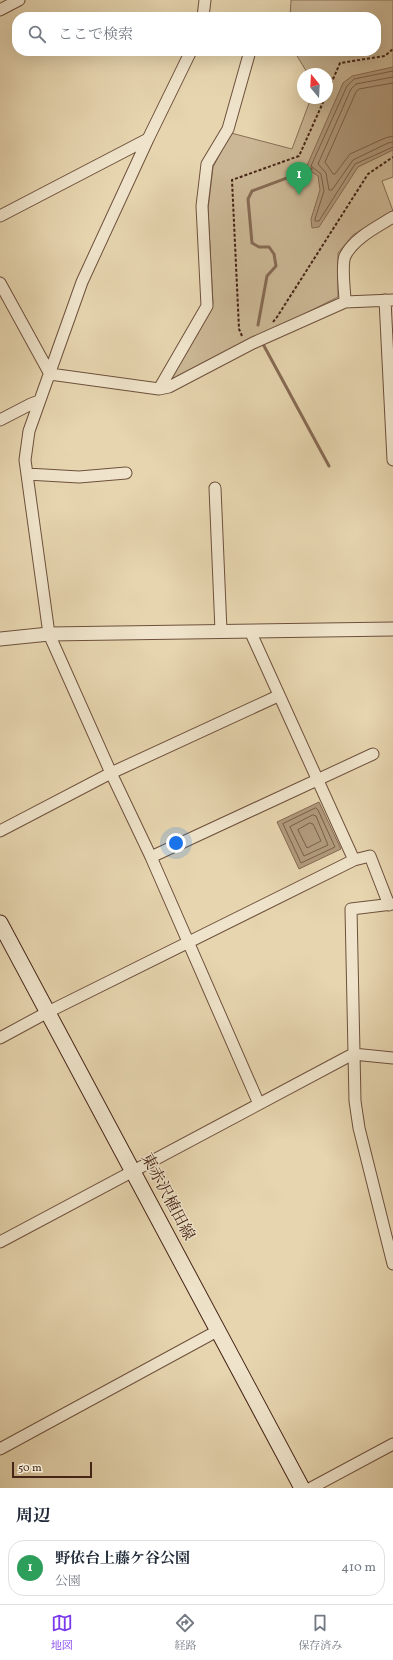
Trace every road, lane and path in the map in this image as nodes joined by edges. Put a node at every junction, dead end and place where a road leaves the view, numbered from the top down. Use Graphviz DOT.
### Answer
graph roads {
  1 [pos="19,0"];
  2 [pos="205,0"];
  3 [pos="0,10"];
  4 [pos="204,12"];
  5 [pos="393,49"];
  6 [pos="189,56"];
  7 [pos="249,56"];
  8 [pos="333,79"];
  9 [pos="322,104"];
  10 [pos="148,139"];
  11 [pos="393,157"];
  12 [pos="0,216"];
  13 [pos="393,217"];
  14 [pos="0,283"];
  15 [pos="389,300"];
  16 [pos="345,302"];
  17 [pos="269,326"];
  18 [pos="248,336"];
  19 [pos="50,374"];
  20 [pos="158,389"];
  21 [pos="39,401"];
  22 [pos="0,420"];
  23 [pos="393,460"];
  24 [pos="126,473"];
  25 [pos="27,474"];
  26 [pos="215,488"];
  27 [pos="393,629"];
  28 [pos="221,631"];
  29 [pos="250,631"];
  30 [pos="49,634"];
  31 [pos="0,639"];
  32 [pos="278,696"];
  33 [pos="373,754"];
  34 [pos="111,773"];
  35 [pos="316,780"];
  36 [pos="0,831"];
  37 [pos="151,857"];
  38 [pos="354,860"];
  39 [pos="391,905"];
  40 [pos="0,922"];
  41 [pos="188,942"];
  42 [pos="48,1012"];
  43 [pos="0,1038"];
  44 [pos="353,1054"];
  45 [pos="393,1058"];
  46 [pos="259,1104"];
  47 [pos="133,1172"];
  48 [pos="0,1242"];
  49 [pos="393,1264"];
  50 [pos="219,1330"];
  51 [pos="0,1448"];
  52 [pos="392,1448"];
  53 [pos="302,1488"];
  54 [pos="311,1488"];
  1 -- 3 [label="street"];
  2 -- 4 [label="street"];
  5 -- 8 [label="path"];
  6 -- 10 [label="street"];
  7 -- 20 [label="street"];
  9 -- 18 [label="path"];
  10 -- 12 [label="street"];
  10 -- 19 [label="street"];
  11 -- 17 [label="path"];
  13 -- 16 [label="street"];
  14 -- 19 [label="street"];
  15 -- 16 [label="street"];
  15 -- 23 [label="street"];
  16 -- 20 [label="street"];
  19 -- 20 [label="street"];
  19 -- 21 [label="street"];
  21 -- 22 [label="street"];
  21 -- 25 [label="street"];
  24 -- 25 [label="street"];
  25 -- 30 [label="street"];
  26 -- 28 [label="street"];
  27 -- 29 [label="street"];
  28 -- 29 [label="street"];
  28 -- 30 [label="street"];
  29 -- 32 [label="street"];
  30 -- 31 [label="street"];
  30 -- 34 [label="street"];
  32 -- 34 [label="street"];
  32 -- 35 [label="street"];
  33 -- 35 [label="street"];
  34 -- 36 [label="street"];
  34 -- 37 [label="street"];
  35 -- 37 [label="street"];
  35 -- 38 [label="street"];
  37 -- 41 [label="street"];
  38 -- 39 [label="street"];
  38 -- 41 [label="street"];
  39 -- 44 [label="street"];
  40 -- 42 [label="main road, 東赤沢植田線"];
  41 -- 42 [label="street"];
  41 -- 46 [label="street"];
  42 -- 43 [label="street"];
  42 -- 47 [label="main road, 東赤沢植田線"];
  44 -- 45 [label="street"];
  44 -- 46 [label="street"];
  44 -- 49 [label="street"];
  46 -- 47 [label="street"];
  47 -- 48 [label="street"];
  47 -- 50 [label="main road, 東赤沢植田線"];
  50 -- 51 [label="street"];
  50 -- 53 [label="main road, 東赤沢植田線"];
  52 -- 54 [label="street"];
}
